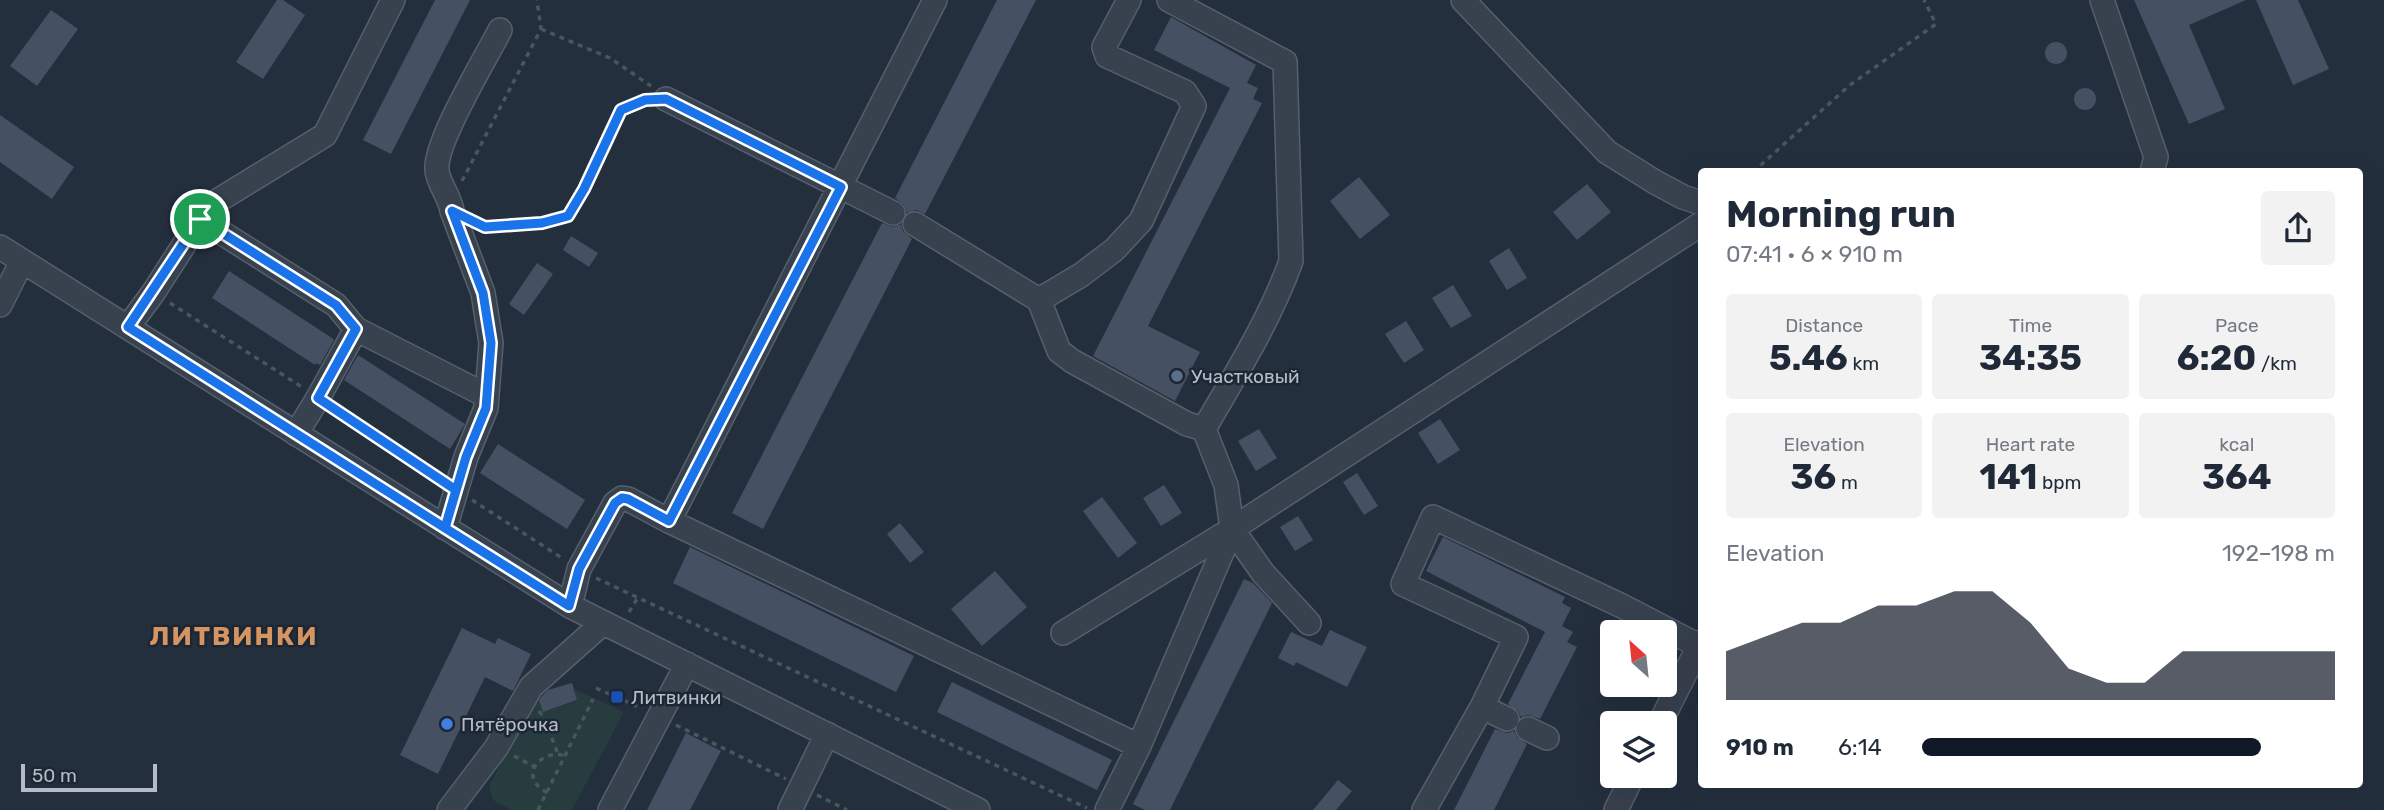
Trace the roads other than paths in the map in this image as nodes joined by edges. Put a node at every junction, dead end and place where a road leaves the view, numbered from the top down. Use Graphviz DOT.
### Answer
graph roads {
  1 [pos="393,0"];
  2 [pos="935,0"];
  3 [pos="1129,0"];
  4 [pos="1169,0"];
  5 [pos="1463,0"];
  6 [pos="2102,0"];
  7 [pos="500,30"];
  8 [pos="666,99"];
  9 [pos="2153,168"];
  10 [pos="841,187"];
  11 [pos="1698,202"];
  12 [pos="893,213"];
  13 [pos="200,219"];
  14 [pos="915,224"];
  15 [pos="1698,226"];
  16 [pos="0,247"];
  17 [pos="22,261"];
  18 [pos="1039,300"];
  19 [pos="0,305"];
  20 [pos="128,327"];
  21 [pos="356,329"];
  22 [pos="486,396"];
  23 [pos="1204,429"];
  24 [pos="296,433"];
  25 [pos="669,521"];
  26 [pos="445,528"];
  27 [pos="1232,529"];
  28 [pos="569,606"];
  29 [pos="613,622"];
  30 [pos="1309,623"];
  31 [pos="1063,633"];
  32 [pos="1698,643"];
  33 [pos="1698,648"];
  34 [pos="687,664"];
  35 [pos="1482,706"];
  36 [pos="1666,711"];
  37 [pos="1527,729"];
  38 [pos="827,734"];
  39 [pos="1139,746"];
  40 [pos="1627,788"];
  41 [pos="456,808"];
  42 [pos="610,810"];
  43 [pos="790,810"];
  44 [pos="978,810"];
  45 [pos="1107,810"];
  46 [pos="1424,810"];
  47 [pos="1616,810"];
  1 -- 13 [label="street"];
  2 -- 10 [label="street"];
  3 -- 18 [label="street"];
  4 -- 23 [label="street"];
  5 -- 11 [label="street"];
  6 -- 9 [label="street"];
  7 -- 22 [label="street"];
  8 -- 10 [label="street"];
  10 -- 12 [label="street"];
  10 -- 25 [label="street"];
  13 -- 20 [label="street"];
  13 -- 21 [label="street"];
  14 -- 18 [label="street"];
  15 -- 27 [label="street"];
  16 -- 17 [label="street"];
  17 -- 19 [label="street"];
  17 -- 20 [label="street"];
  18 -- 23 [label="street"];
  20 -- 24 [label="street"];
  21 -- 22 [label="street"];
  21 -- 24 [label="street"];
  22 -- 26 [label="street"];
  23 -- 27 [label="street"];
  24 -- 26 [label="street"];
  25 -- 28 [label="street"];
  25 -- 39 [label="street"];
  26 -- 28 [label="street"];
  27 -- 30 [label="street"];
  27 -- 31 [label="street"];
  27 -- 39 [label="street"];
  28 -- 29 [label="street"];
  29 -- 34 [label="street"];
  29 -- 41 [label="street"];
  32 -- 35 [label="street"];
  33 -- 36 [label="street"];
  34 -- 38 [label="street"];
  34 -- 42 [label="street"];
  35 -- 37 [label="street"];
  35 -- 46 [label="street"];
  38 -- 43 [label="street"];
  38 -- 44 [label="street"];
  39 -- 45 [label="street"];
  40 -- 47 [label="street"];
}
